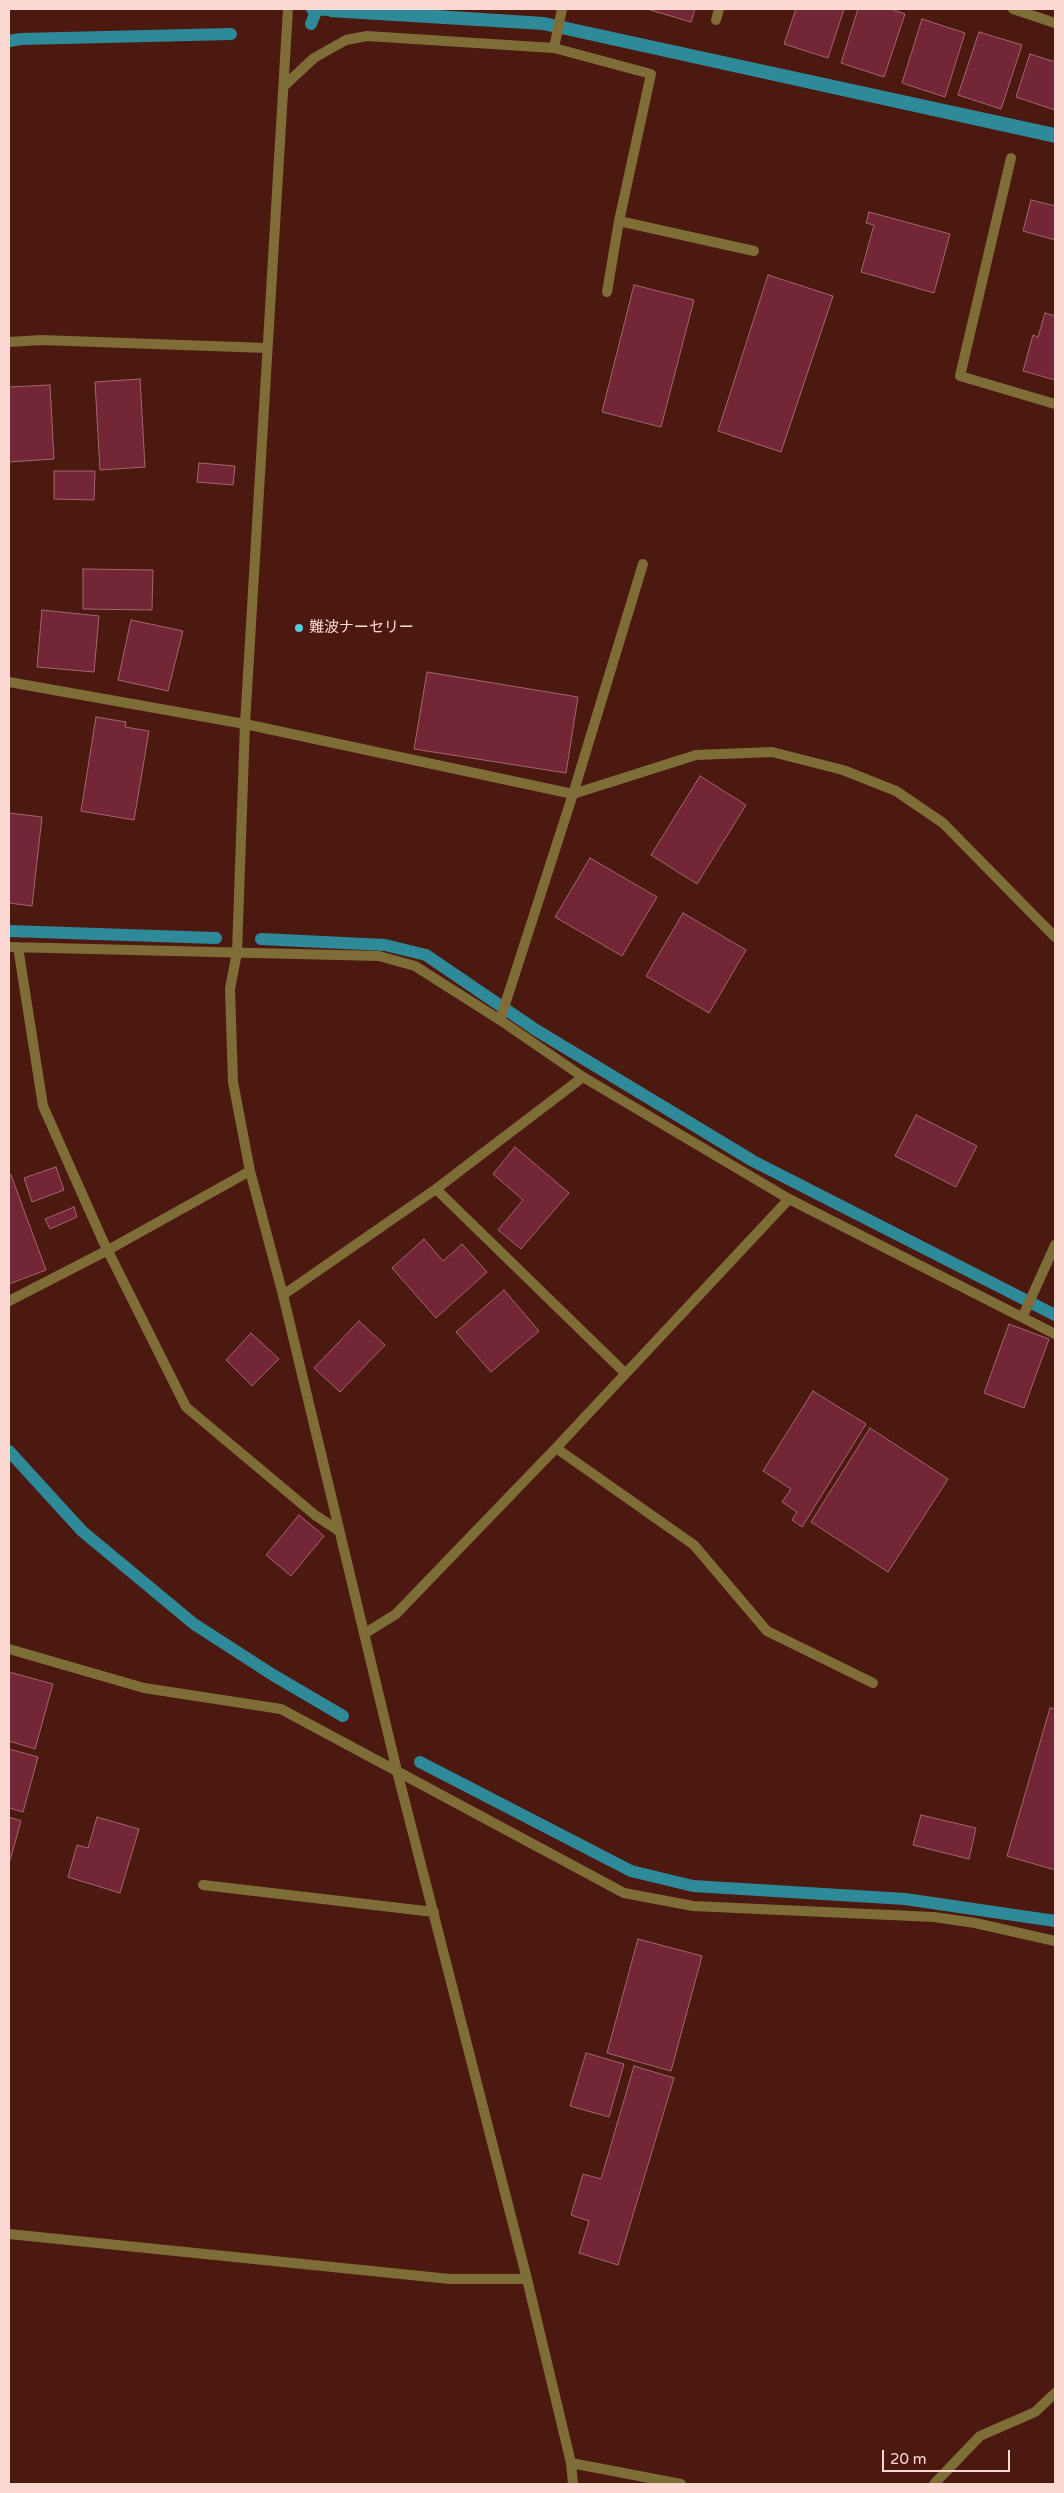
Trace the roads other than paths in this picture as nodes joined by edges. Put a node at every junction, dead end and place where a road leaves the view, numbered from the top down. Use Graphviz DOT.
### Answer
graph roads {
  1 [pos="288,9"];
  2 [pos="719,9"];
  3 [pos="1013,9"];
  4 [pos="562,12"];
  5 [pos="716,20"];
  6 [pos="1055,23"];
  7 [pos="554,48"];
  8 [pos="285,85"];
  9 [pos="1011,158"];
  10 [pos="620,221"];
  11 [pos="754,251"];
  12 [pos="607,292"];
  13 [pos="9,342"];
  14 [pos="268,348"];
  15 [pos="1055,404"];
  16 [pos="643,564"];
  17 [pos="9,682"];
  18 [pos="245,724"];
  19 [pos="573,794"];
  20 [pos="1055,937"];
  21 [pos="13,947"];
  22 [pos="237,952"];
  23 [pos="502,1016"];
  24 [pos="583,1077"];
  25 [pos="250,1171"];
  26 [pos="436,1188"];
  27 [pos="789,1199"];
  28 [pos="1055,1245"];
  29 [pos="108,1250"];
  30 [pos="283,1295"];
  31 [pos="9,1301"];
  32 [pos="1025,1314"];
  33 [pos="1055,1334"];
  34 [pos="625,1373"];
  35 [pos="556,1448"];
  36 [pos="339,1531"];
  37 [pos="364,1634"];
  38 [pos="9,1648"];
  39 [pos="873,1684"];
  40 [pos="397,1771"];
  41 [pos="203,1884"];
  42 [pos="434,1912"];
  43 [pos="1055,1941"];
  44 [pos="9,2234"];
  45 [pos="527,2279"];
  46 [pos="1055,2394"];
  47 [pos="571,2463"];
  48 [pos="573,2484"];
  49 [pos="681,2484"];
  50 [pos="934,2484"];
  1 -- 8 [label="street"];
  2 -- 5 [label="street"];
  3 -- 6 [label="street"];
  4 -- 7 [label="street"];
  7 -- 8 [label="street"];
  7 -- 10 [label="street"];
  8 -- 14 [label="street"];
  9 -- 15 [label="street"];
  10 -- 11 [label="street"];
  10 -- 12 [label="street"];
  13 -- 14 [label="street"];
  14 -- 18 [label="street"];
  16 -- 19 [label="street"];
  17 -- 18 [label="street"];
  18 -- 19 [label="street"];
  18 -- 22 [label="street"];
  19 -- 20 [label="street"];
  19 -- 23 [label="street"];
  21 -- 22 [label="street"];
  21 -- 29 [label="street"];
  22 -- 23 [label="street"];
  22 -- 25 [label="street"];
  23 -- 24 [label="street"];
  24 -- 26 [label="street"];
  24 -- 27 [label="street"];
  25 -- 29 [label="street"];
  25 -- 30 [label="street"];
  26 -- 30 [label="street"];
  26 -- 34 [label="street"];
  27 -- 32 [label="street"];
  27 -- 34 [label="street"];
  28 -- 32 [label="street"];
  29 -- 31 [label="street"];
  29 -- 36 [label="street"];
  30 -- 36 [label="street"];
  32 -- 33 [label="street"];
  34 -- 35 [label="street"];
  35 -- 37 [label="street"];
  35 -- 39 [label="street"];
  36 -- 37 [label="street"];
  37 -- 40 [label="street"];
  38 -- 40 [label="street"];
  40 -- 42 [label="street"];
  40 -- 43 [label="street"];
  41 -- 42 [label="street"];
  42 -- 45 [label="street"];
  44 -- 45 [label="street"];
  45 -- 47 [label="street"];
  46 -- 50 [label="street"];
  47 -- 48 [label="street"];
  47 -- 49 [label="street"];
}
